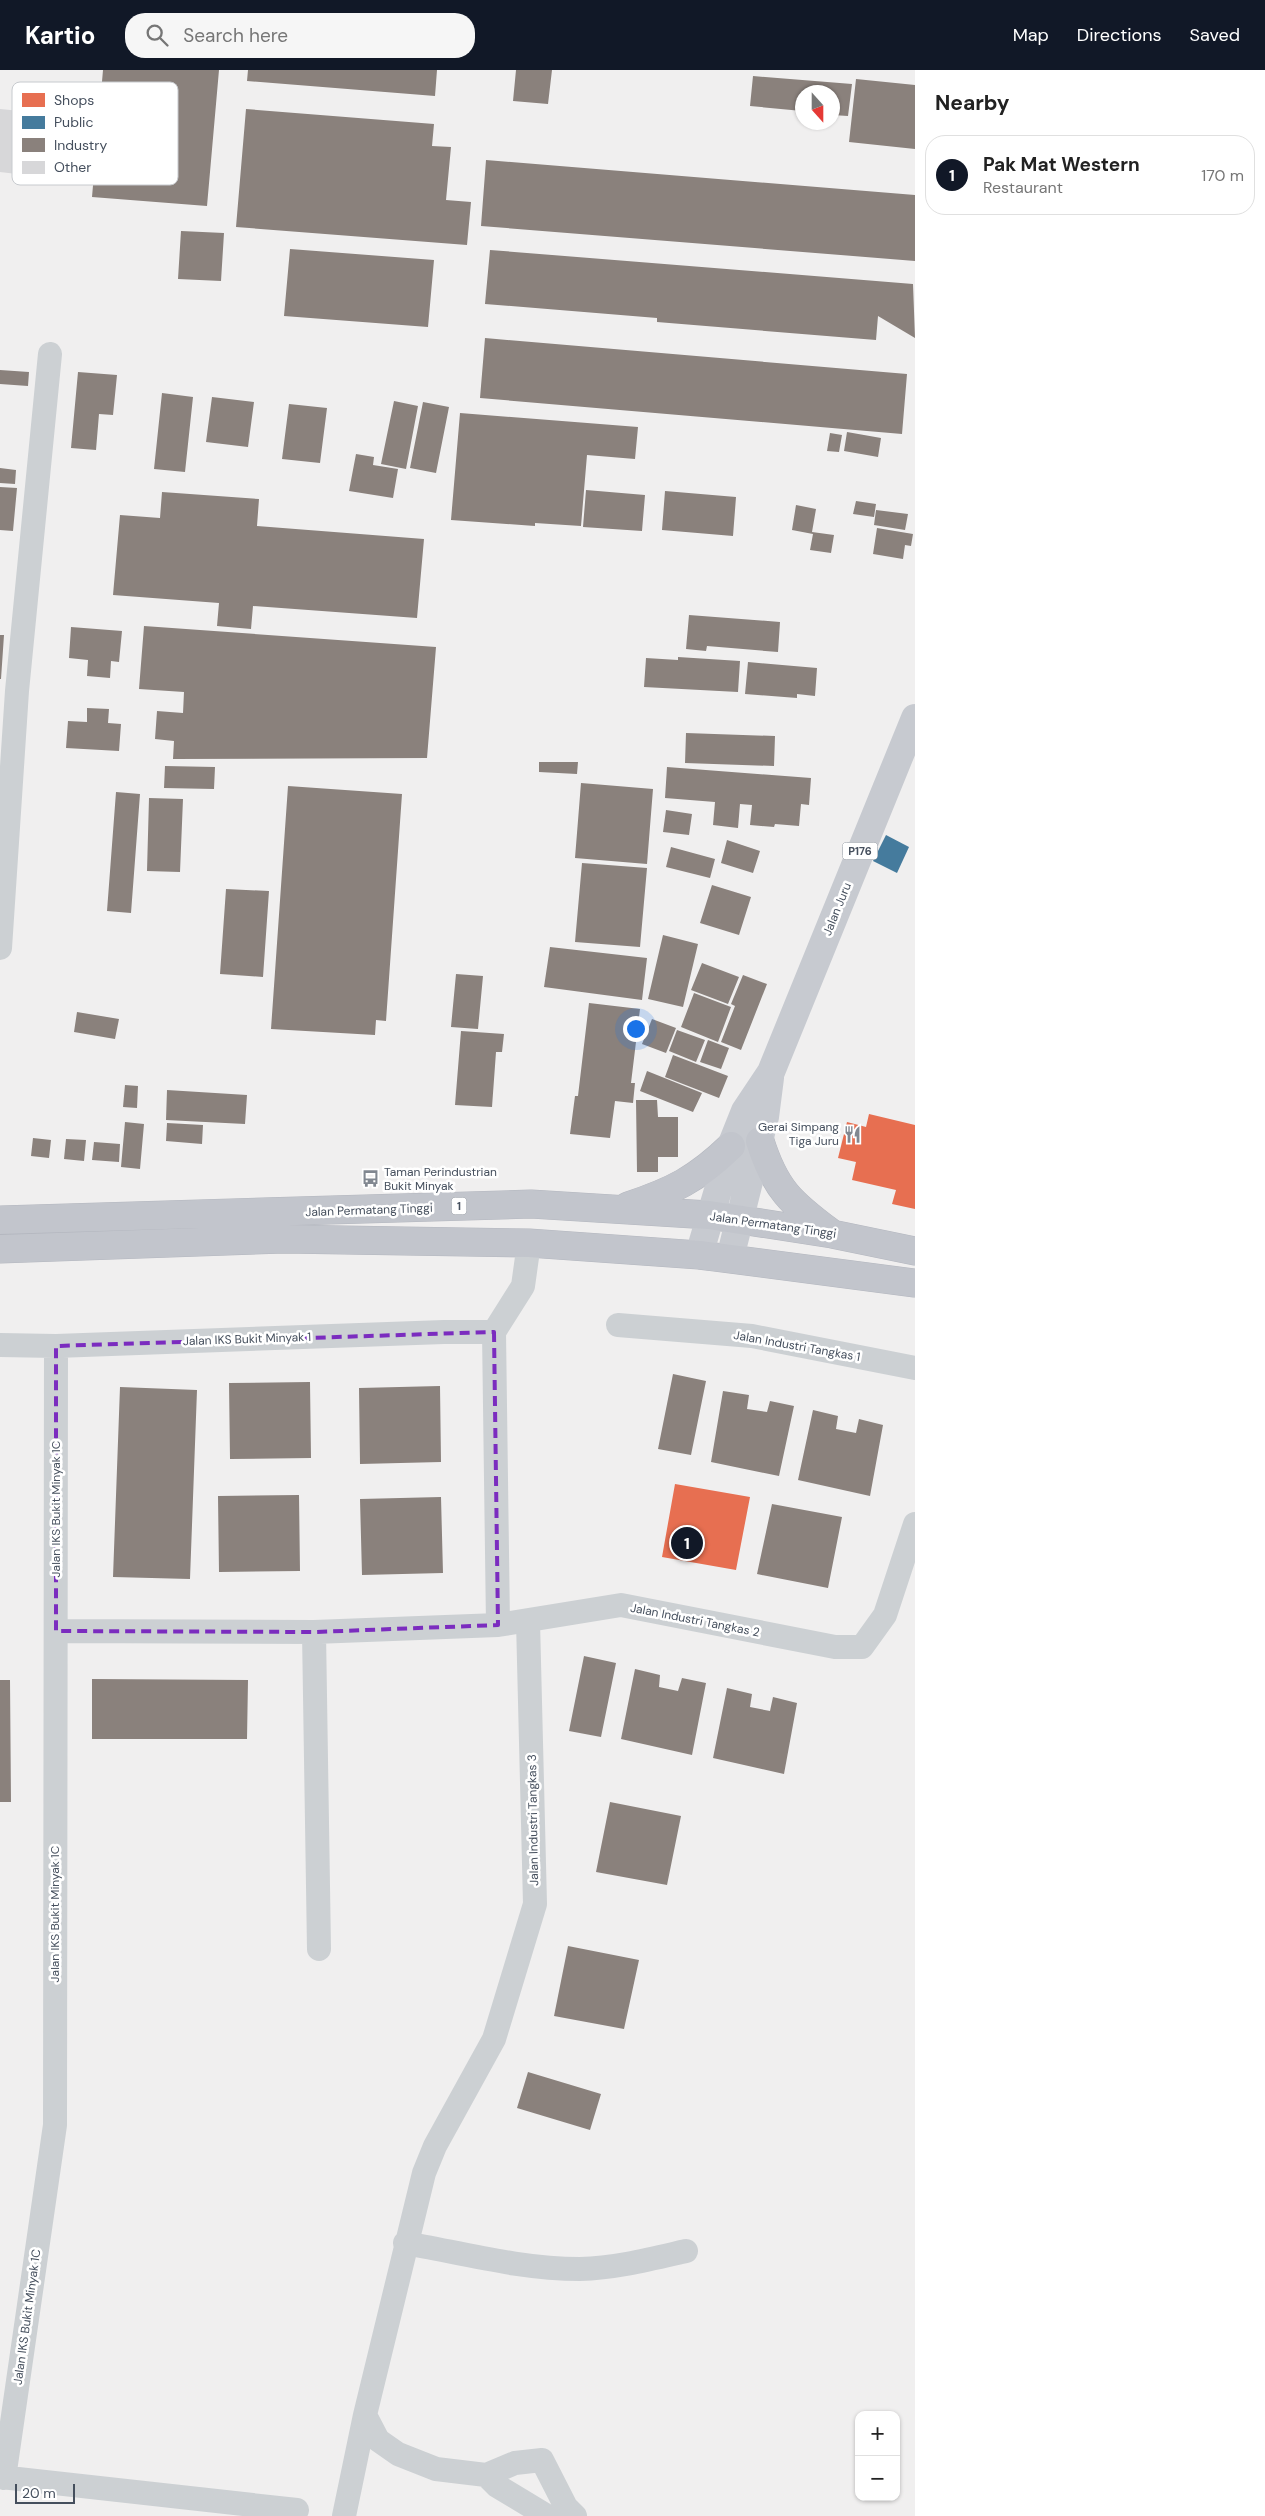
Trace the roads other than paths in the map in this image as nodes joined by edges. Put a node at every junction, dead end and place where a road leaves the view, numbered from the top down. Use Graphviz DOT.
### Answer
graph roads {
  1 [pos="50,354"];
  2 [pos="915,718"];
  3 [pos="0,948"];
  4 [pos="771,1072"];
  5 [pos="760,1141"];
  6 [pos="731,1146"];
  7 [pos="615,1211"];
  8 [pos="709,1215"];
  9 [pos="738,1219"];
  10 [pos="0,1220"];
  11 [pos="832,1234"];
  12 [pos="529,1243"];
  13 [pos="0,1249"];
  14 [pos="915,1251"];
  15 [pos="699,1255"];
  16 [pos="730,1258"];
  17 [pos="915,1284"];
  18 [pos="618,1325"];
  19 [pos="494,1332"];
  20 [pos="0,1345"];
  21 [pos="56,1346"];
  22 [pos="915,1368"];
  23 [pos="915,1524"];
  24 [pos="528,1621"];
  25 [pos="498,1625"];
  26 [pos="56,1631"];
  27 [pos="314,1632"];
  28 [pos="319,1949"];
  29 [pos="405,2242"];
  30 [pos="686,2251"];
  31 [pos="365,2415"];
  32 [pos="486,2475"];
  33 [pos="2,2478"];
  34 [pos="297,2510"];
  35 [pos="344,2516"];
  36 [pos="546,2516"];
  37 [pos="574,2516"];
  1 -- 3 [label="street"];
  2 -- 4 [label="main road, Jalan Juru / P176"];
  4 -- 5 [label="main road, Jalan Juru / P176"];
  4 -- 6 [label="main road, Jalan Juru / P176"];
  5 -- 9 [label="main road, Jalan Juru / P176"];
  5 -- 11 [label="highway"];
  6 -- 7 [label="highway"];
  6 -- 8 [label="main road, Jalan Juru / P176"];
  7 -- 8 [label="highway, Jalan Permatang Tinggi / 1"];
  7 -- 10 [label="highway, Jalan Permatang Tinggi / 1"];
  8 -- 9 [label="highway, Jalan Permatang Tinggi / 1"];
  8 -- 15 [label="main road, Jalan Juru / P176"];
  9 -- 11 [label="highway, Jalan Permatang Tinggi / 1"];
  9 -- 16 [label="main road, Jalan Juru / P176"];
  11 -- 14 [label="highway, Jalan Permatang Tinggi / 1"];
  12 -- 13 [label="highway"];
  12 -- 15 [label="highway"];
  12 -- 19 [label="street"];
  15 -- 16 [label="highway"];
  16 -- 17 [label="highway"];
  18 -- 22 [label="street, Jalan Industri Tangkas 1"];
  19 -- 21 [label="street, Jalan IKS Bukit Minyak 1"];
  19 -- 25 [label="street"];
  20 -- 21 [label="street, Jalan IKS Bukit Minyak 1"];
  21 -- 26 [label="street, Jalan IKS Bukit Minyak 1C"];
  23 -- 24 [label="street, Jalan Industri Tangkas 2"];
  24 -- 25 [label="street, Jalan Industri Tangkas 2"];
  24 -- 29 [label="street, Jalan Industri Tangkas 3"];
  25 -- 27 [label="street, Jalan Industri Tangkas 2"];
  26 -- 27 [label="street, Jalan Industri Tangkas 2"];
  26 -- 33 [label="street, Jalan IKS Bukit Minyak 1C"];
  27 -- 28 [label="street"];
  29 -- 30 [label="street"];
  29 -- 31 [label="street, Jalan Industri Tangkas 3"];
  31 -- 32 [label="street"];
  31 -- 35 [label="street, Jalan Industri Tangkas 3"];
  32 -- 36 [label="street"];
  32 -- 37 [label="street"];
  33 -- 34 [label="street"];
}
